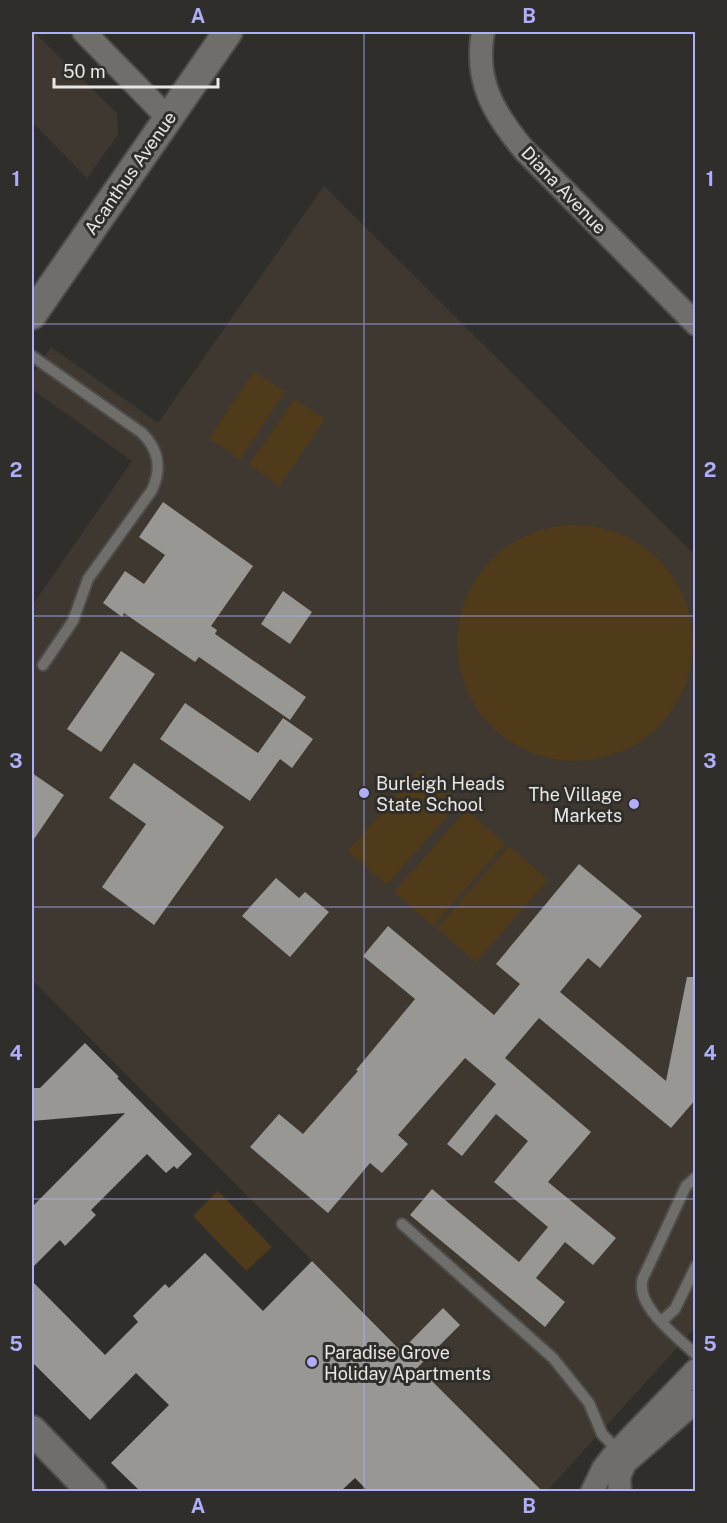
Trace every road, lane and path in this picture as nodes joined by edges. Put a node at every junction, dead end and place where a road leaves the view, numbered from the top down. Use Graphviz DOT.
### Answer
graph roads {
  1 [pos="84,32"];
  2 [pos="228,32"];
  3 [pos="483,32"];
  4 [pos="168,118"];
  5 [pos="32,315"];
  6 [pos="696,324"];
  7 [pos="32,356"];
  8 [pos="43,665"];
  9 [pos="696,1176"];
  10 [pos="402,1224"];
  11 [pos="696,1266"];
  12 [pos="662,1321"];
  13 [pos="696,1355"];
  14 [pos="696,1370"];
  15 [pos="696,1401"];
  16 [pos="32,1430"];
  17 [pos="623,1455"];
  18 [pos="92,1491"];
  19 [pos="592,1491"];
  20 [pos="620,1491"];
  1 -- 4 [label="street"];
  2 -- 4 [label="street, Acanthus Avenue"];
  3 -- 6 [label="street, Diana Avenue"];
  4 -- 5 [label="street, Acanthus Avenue"];
  7 -- 8 [label="lane"];
  9 -- 12 [label="lane"];
  10 -- 17 [label="lane"];
  11 -- 12 [label="lane"];
  12 -- 13 [label="lane"];
  14 -- 17 [label="street"];
  15 -- 17 [label="street"];
  16 -- 18 [label="street"];
  17 -- 19 [label="street"];
  17 -- 20 [label="street"];
}
